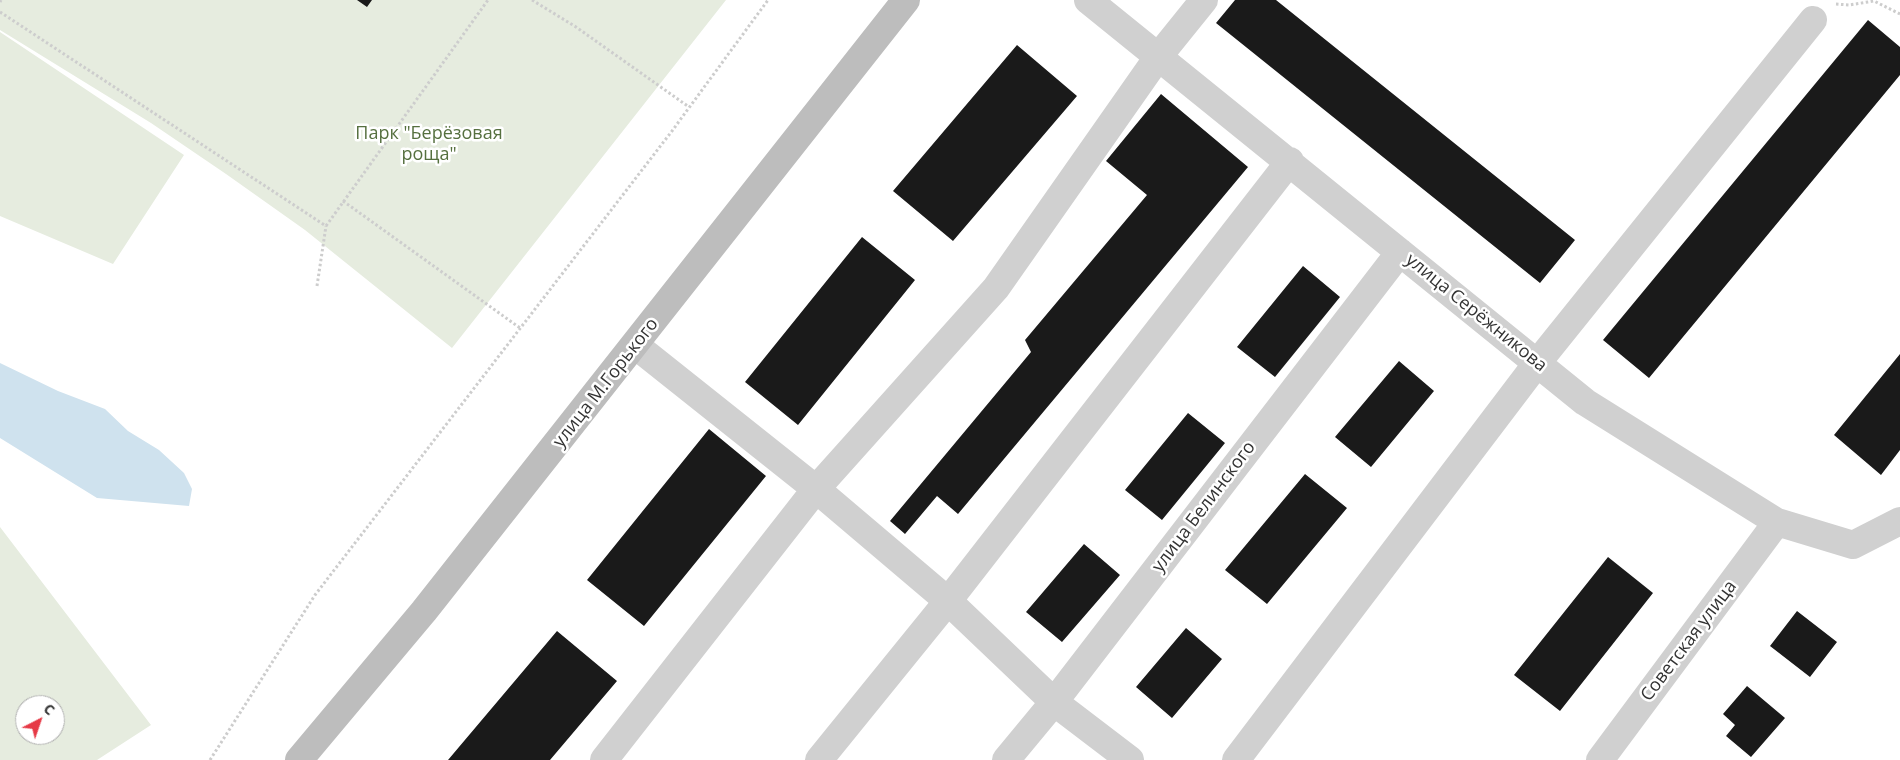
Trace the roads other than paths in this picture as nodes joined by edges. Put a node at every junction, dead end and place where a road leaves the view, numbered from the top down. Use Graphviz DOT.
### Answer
graph roads {
  1 [pos="906,0"];
  2 [pos="1088,0"];
  3 [pos="1204,0"];
  4 [pos="1823,12"];
  5 [pos="1158,57"];
  6 [pos="1290,161"];
  7 [pos="1400,252"];
  8 [pos="635,345"];
  9 [pos="1538,362"];
  10 [pos="816,489"];
  11 [pos="1900,521"];
  12 [pos="1777,522"];
  13 [pos="948,600"];
  14 [pos="1054,702"];
  15 [pos="299,760"];
  16 [pos="604,760"];
  17 [pos="819,760"];
  18 [pos="1006,760"];
  19 [pos="1130,760"];
  20 [pos="1236,760"];
  21 [pos="1600,760"];
  1 -- 8 [label="main road, улица М.Горького"];
  2 -- 5 [label="street, улица Серёжникова"];
  3 -- 5 [label="street"];
  4 -- 9 [label="street"];
  5 -- 6 [label="street, улица Серёжникова"];
  5 -- 10 [label="street"];
  6 -- 7 [label="street, улица Серёжникова"];
  6 -- 13 [label="street"];
  7 -- 9 [label="street, улица Серёжникова"];
  7 -- 14 [label="street, улица Белинского"];
  8 -- 10 [label="street"];
  8 -- 15 [label="main road, улица М.Горького"];
  9 -- 12 [label="street, улица Серёжникова"];
  9 -- 20 [label="street"];
  10 -- 13 [label="street"];
  10 -- 16 [label="street"];
  11 -- 12 [label="street, улица Серёжникова"];
  12 -- 21 [label="street, Советская улица"];
  13 -- 14 [label="street"];
  13 -- 17 [label="street"];
  14 -- 18 [label="street, улица Белинского"];
  14 -- 19 [label="street"];
}
